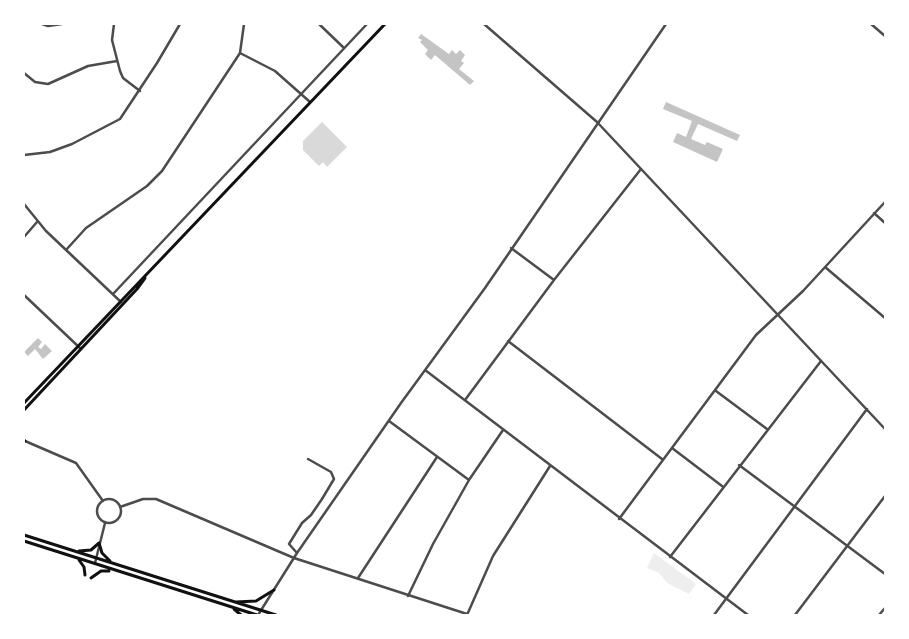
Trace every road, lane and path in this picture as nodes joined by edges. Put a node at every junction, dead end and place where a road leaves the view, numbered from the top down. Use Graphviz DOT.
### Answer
graph roads {
  1 [pos="42,24"];
  2 [pos="62,24"];
  3 [pos="114,24"];
  4 [pos="180,24"];
  5 [pos="244,24"];
  6 [pos="319,24"];
  7 [pos="367,24"];
  8 [pos="385,24"];
  9 [pos="484,24"];
  10 [pos="666,24"];
  11 [pos="871,24"];
  12 [pos="885,36"];
  13 [pos="344,48"];
  14 [pos="240,53"];
  15 [pos="117,61"];
  16 [pos="24,73"];
  17 [pos="140,91"];
  18 [pos="301,94"];
  19 [pos="310,102"];
  20 [pos="597,122"];
  21 [pos="24,155"];
  22 [pos="641,169"];
  23 [pos="885,202"];
  24 [pos="24,204"];
  25 [pos="874,213"];
  26 [pos="37,222"];
  27 [pos="885,223"];
  28 [pos="24,237"];
  29 [pos="511,248"];
  30 [pos="66,250"];
  31 [pos="825,267"];
  32 [pos="145,277"];
  33 [pos="554,280"];
  34 [pos="113,294"];
  35 [pos="24,295"];
  36 [pos="120,301"];
  37 [pos="123,304"];
  38 [pos="776,314"];
  39 [pos="885,318"];
  40 [pos="508,341"];
  41 [pos="78,346"];
  42 [pos="81,350"];
  43 [pos="821,360"];
  44 [pos="425,370"];
  45 [pos="716,391"];
  46 [pos="465,400"];
  47 [pos="24,403"];
  48 [pos="867,409"];
  49 [pos="24,410"];
  50 [pos="389,421"];
  51 [pos="767,429"];
  52 [pos="885,429"];
  53 [pos="502,430"];
  54 [pos="24,440"];
  55 [pos="671,448"];
  56 [pos="437,456"];
  57 [pos="308,459"];
  58 [pos="662,459"];
  59 [pos="739,464"];
  60 [pos="550,466"];
  61 [pos="469,480"];
  62 [pos="722,486"];
  63 [pos="885,496"];
  64 [pos="103,501"];
  65 [pos="795,505"];
  66 [pos="120,507"];
  67 [pos="619,519"];
  68 [pos="105,522"];
  69 [pos="24,535"];
  70 [pos="24,541"];
  71 [pos="99,543"];
  72 [pos="847,546"];
  73 [pos="76,552"];
  74 [pos="96,552"];
  75 [pos="298,553"];
  76 [pos="91,557"];
  77 [pos="96,558"];
  78 [pos="294,558"];
  79 [pos="670,558"];
  80 [pos="79,559"];
  81 [pos="89,563"];
  82 [pos="94,564"];
  83 [pos="114,564"];
  84 [pos="117,572"];
  85 [pos="885,574"];
  86 [pos="85,575"];
  87 [pos="91,578"];
  88 [pos="358,578"];
  89 [pos="274,590"];
  90 [pos="408,596"];
  91 [pos="725,598"];
  92 [pos="233,602"];
  93 [pos="232,608"];
  94 [pos="885,608"];
  95 [pos="260,610"];
  96 [pos="241,615"];
  97 [pos="258,615"];
  98 [pos="276,615"];
  99 [pos="467,615"];
  100 [pos="714,615"];
  101 [pos="748,615"];
  102 [pos="795,615"];
  103 [pos="879,615"];
  1 -- 2 [label="street"];
  3 -- 15 [label="street"];
  4 -- 17 [label="street"];
  5 -- 14 [label="street"];
  6 -- 13 [label="street"];
  7 -- 13 [label="street"];
  8 -- 19 [label="main road"];
  9 -- 20 [label="street"];
  10 -- 20 [label="street"];
  11 -- 12 [label="street"];
  13 -- 18 [label="street"];
  14 -- 18 [label="street"];
  14 -- 30 [label="street"];
  15 -- 16 [label="street"];
  15 -- 17 [label="street"];
  17 -- 21 [label="street"];
  18 -- 19 [label="street"];
  18 -- 34 [label="street"];
  19 -- 32 [label="main road"];
  20 -- 22 [label="street"];
  20 -- 29 [label="street"];
  22 -- 33 [label="street"];
  22 -- 38 [label="street"];
  23 -- 25 [label="street"];
  24 -- 26 [label="street"];
  25 -- 27 [label="street"];
  25 -- 31 [label="street"];
  26 -- 28 [label="street"];
  26 -- 30 [label="street"];
  29 -- 33 [label="street"];
  29 -- 44 [label="street"];
  30 -- 34 [label="street"];
  31 -- 38 [label="street"];
  31 -- 39 [label="street"];
  32 -- 36 [label="main road"];
  32 -- 37 [label="main road"];
  33 -- 40 [label="street"];
  34 -- 36 [label="street"];
  35 -- 41 [label="street"];
  36 -- 37 [label="street"];
  36 -- 41 [label="main road"];
  37 -- 42 [label="main road"];
  38 -- 43 [label="street"];
  38 -- 45 [label="street"];
  40 -- 46 [label="street"];
  40 -- 58 [label="street"];
  41 -- 42 [label="street"];
  41 -- 47 [label="main road"];
  42 -- 49 [label="main road"];
  43 -- 48 [label="street"];
  43 -- 51 [label="street"];
  44 -- 46 [label="street"];
  44 -- 50 [label="street"];
  45 -- 51 [label="street"];
  45 -- 55 [label="street"];
  46 -- 53 [label="street"];
  48 -- 52 [label="street"];
  48 -- 65 [label="street"];
  50 -- 56 [label="street"];
  50 -- 75 [label="street"];
  51 -- 59 [label="street"];
  53 -- 60 [label="street"];
  53 -- 61 [label="street"];
  54 -- 64 [label="street"];
  55 -- 58 [label="street"];
  55 -- 62 [label="street"];
  56 -- 61 [label="street"];
  56 -- 88 [label="street"];
  57 -- 75 [label="street"];
  58 -- 67 [label="street"];
  59 -- 62 [label="street"];
  59 -- 65 [label="street"];
  60 -- 67 [label="street"];
  60 -- 99 [label="street"];
  61 -- 90 [label="street"];
  62 -- 79 [label="street"];
  63 -- 72 [label="street"];
  64 -- 66 [label="street"];
  64 -- 68 [label="street"];
  65 -- 72 [label="street"];
  65 -- 91 [label="street"];
  66 -- 68 [label="street"];
  66 -- 78 [label="street"];
  67 -- 79 [label="street"];
  68 -- 71 [label="street"];
  69 -- 73 [label="main road"];
  70 -- 80 [label="main road"];
  71 -- 73 [label="main road"];
  71 -- 74 [label="street"];
  71 -- 83 [label="main road"];
  72 -- 85 [label="street"];
  72 -- 102 [label="street"];
  73 -- 76 [label="main road"];
  74 -- 76 [label="street"];
  74 -- 77 [label="street"];
  75 -- 78 [label="street"];
  76 -- 77 [label="main road"];
  76 -- 81 [label="street"];
  77 -- 82 [label="street"];
  77 -- 83 [label="main road"];
  78 -- 88 [label="street"];
  78 -- 89 [label="street"];
  79 -- 91 [label="street"];
  80 -- 81 [label="main road"];
  80 -- 86 [label="main road"];
  81 -- 82 [label="main road"];
  82 -- 84 [label="main road"];
  83 -- 92 [label="main road"];
  84 -- 87 [label="main road"];
  84 -- 93 [label="main road"];
  88 -- 90 [label="street"];
  89 -- 92 [label="main road"];
  89 -- 95 [label="street"];
  90 -- 99 [label="street"];
  91 -- 100 [label="street"];
  91 -- 101 [label="street"];
  92 -- 95 [label="main road"];
  93 -- 96 [label="main road"];
  93 -- 97 [label="main road"];
  94 -- 103 [label="street"];
  95 -- 97 [label="street"];
  95 -- 98 [label="main road"];
}
